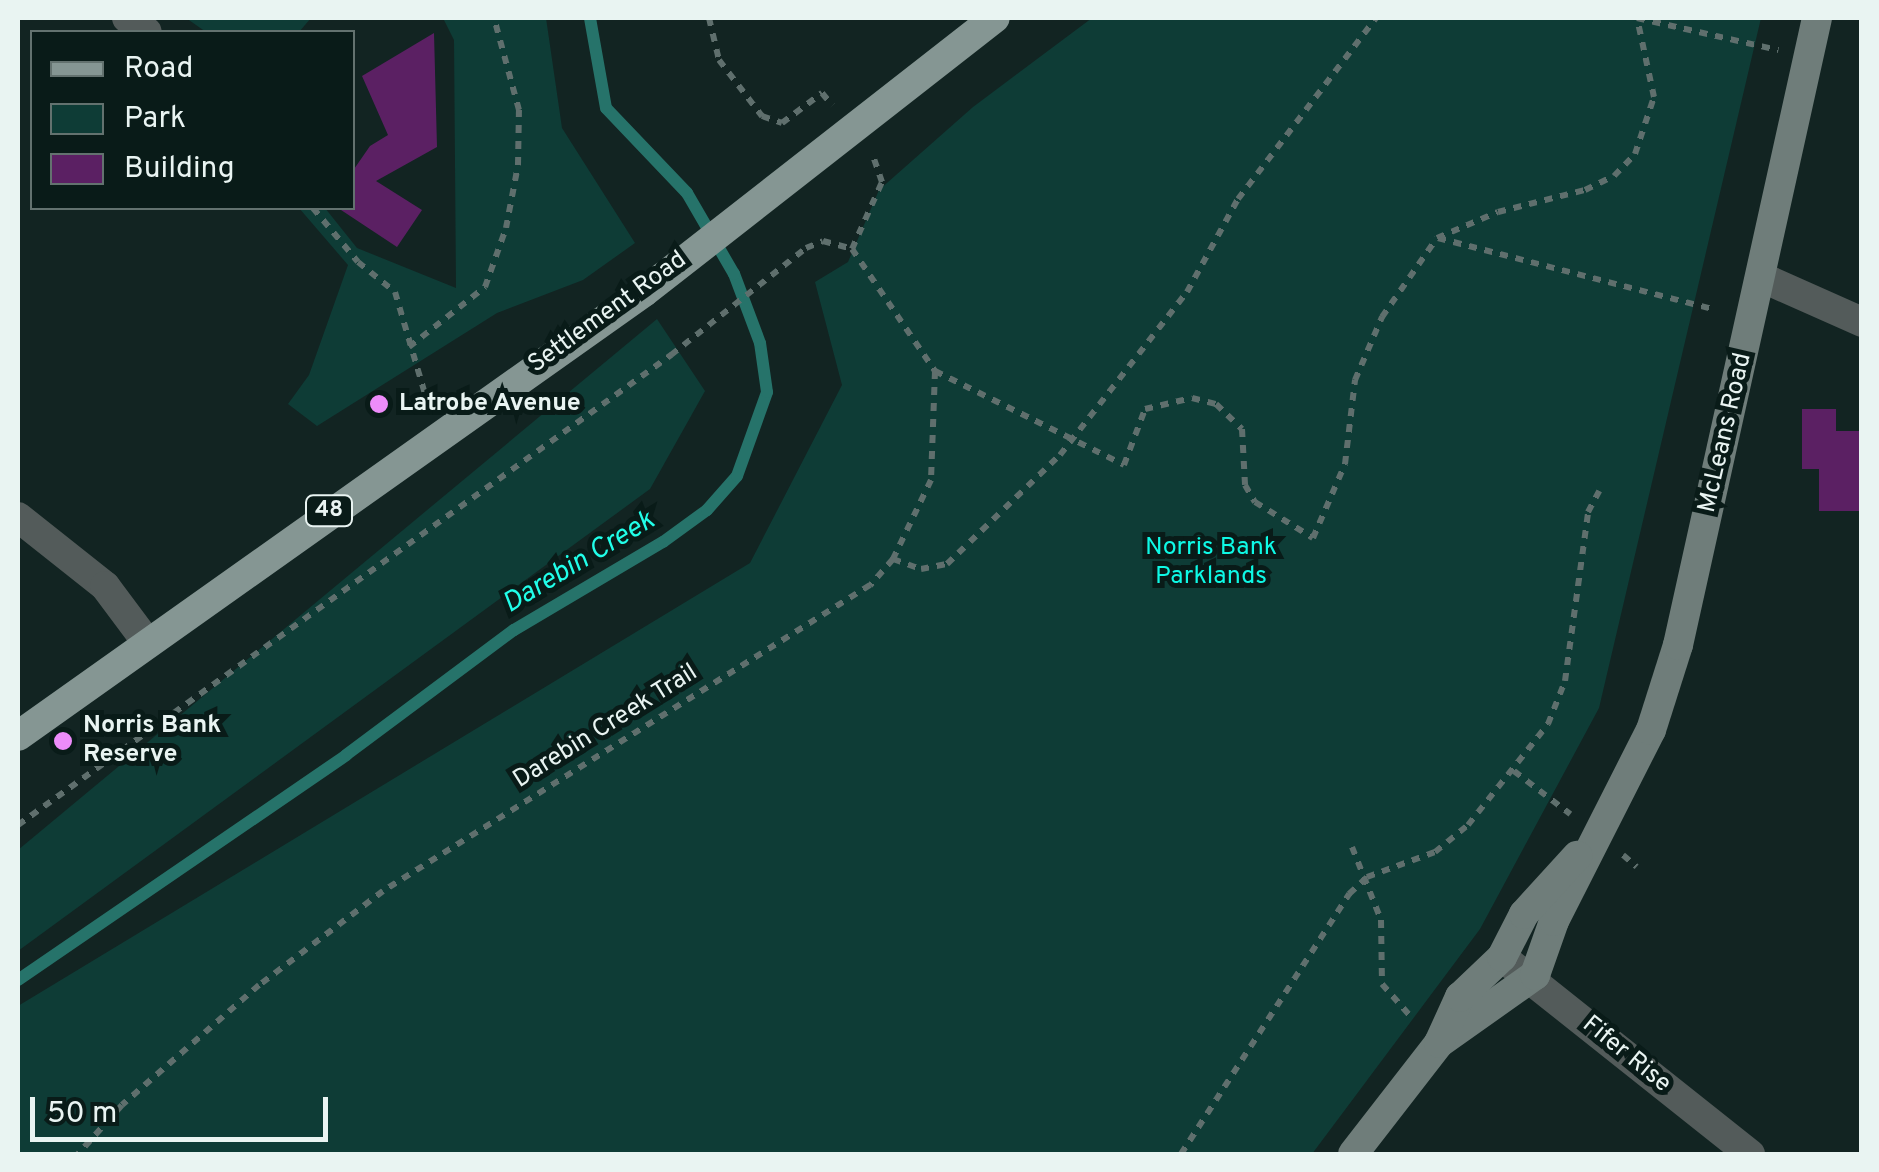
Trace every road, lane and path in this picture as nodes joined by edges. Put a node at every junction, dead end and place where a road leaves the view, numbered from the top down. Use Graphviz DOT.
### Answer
graph roads {
  1 [pos="494,18"];
  2 [pos="709,18"];
  3 [pos="994,18"];
  4 [pos="1376,18"];
  5 [pos="1637,18"];
  6 [pos="1816,18"];
  7 [pos="1808,56"];
  8 [pos="852,128"];
  9 [pos="315,210"];
  10 [pos="1437,238"];
  11 [pos="852,248"];
  12 [pos="1761,277"];
  13 [pos="1752,319"];
  14 [pos="1862,322"];
  15 [pos="410,347"];
  16 [pos="935,370"];
  17 [pos="435,435"];
  18 [pos="1072,438"];
  19 [pos="1599,491"];
  20 [pos="18,517"];
  21 [pos="894,559"];
  22 [pos="146,641"];
  23 [pos="18,736"];
  24 [pos="1514,770"];
  25 [pos="18,825"];
  26 [pos="1597,835"];
  27 [pos="1352,848"];
  28 [pos="1367,876"];
  29 [pos="1502,957"];
  30 [pos="1530,979"];
  31 [pos="1439,1043"];
  32 [pos="78,1154"];
  33 [pos="1181,1154"];
  34 [pos="1353,1154"];
  35 [pos="1750,1154"];
  1 -- 15 [label="path"];
  2 -- 8 [label="path"];
  3 -- 8 [label="main road, Settlement Road / 48"];
  4 -- 18 [label="path"];
  5 -- 7 [label="path"];
  5 -- 10 [label="path"];
  6 -- 7 [label="street, McLeans Road"];
  7 -- 12 [label="street, McLeans Road"];
  8 -- 11 [label="path"];
  8 -- 17 [label="main road, Settlement Road / 48"];
  9 -- 15 [label="path"];
  10 -- 13 [label="path"];
  10 -- 18 [label="path"];
  11 -- 16 [label="path"];
  11 -- 25 [label="path"];
  12 -- 13 [label="street, McLeans Road"];
  12 -- 14 [label="street"];
  13 -- 26 [label="street, McLeans Road"];
  15 -- 17 [label="path"];
  16 -- 18 [label="path"];
  16 -- 21 [label="path, Darebin Creek Trail"];
  17 -- 22 [label="main road, Settlement Road / 48"];
  18 -- 21 [label="path"];
  19 -- 24 [label="path"];
  20 -- 22 [label="street"];
  21 -- 32 [label="path, Darebin Creek Trail"];
  22 -- 23 [label="main road, Settlement Road / 48"];
  24 -- 26 [label="path"];
  24 -- 28 [label="path"];
  26 -- 29 [label="street, McLeans Road"];
  26 -- 30 [label="street, McLeans Road"];
  27 -- 28 [label="path"];
  28 -- 31 [label="path"];
  28 -- 33 [label="path"];
  29 -- 30 [label="street, Fifer Rise"];
  29 -- 31 [label="street, McLeans Road"];
  30 -- 31 [label="street, McLeans Road"];
  30 -- 35 [label="street, Fifer Rise"];
  31 -- 34 [label="street, McLeans Road"];
}
